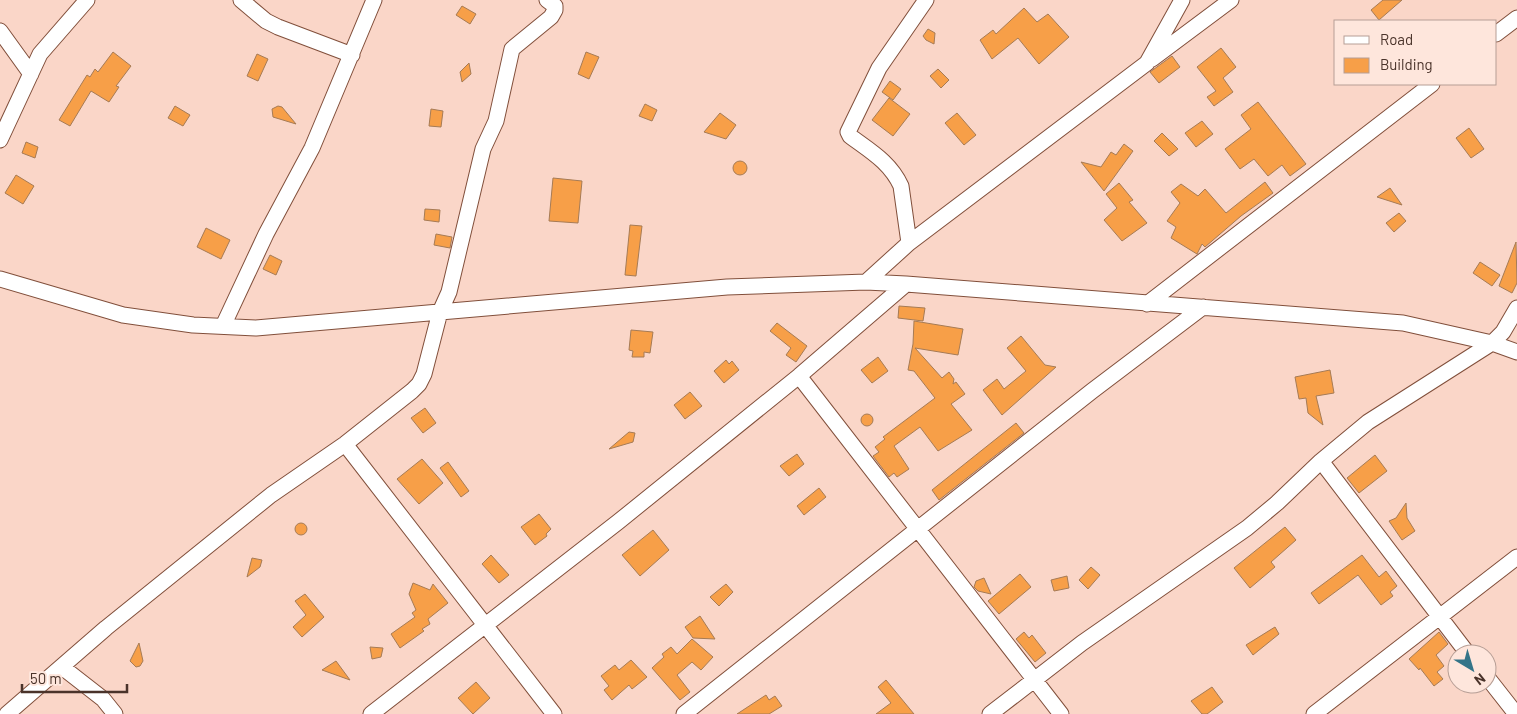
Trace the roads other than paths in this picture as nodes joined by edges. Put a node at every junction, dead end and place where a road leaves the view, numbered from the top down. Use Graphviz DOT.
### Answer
graph roads {
  1 [pos="87,0"];
  2 [pos="240,0"];
  3 [pos="548,0"];
  4 [pos="926,0"];
  5 [pos="1182,0"];
  6 [pos="1231,0"];
  7 [pos="375,1"];
  8 [pos="1517,18"];
  9 [pos="0,32"];
  10 [pos="1497,33"];
  11 [pos="352,54"];
  12 [pos="1147,63"];
  13 [pos="31,74"];
  14 [pos="1431,85"];
  15 [pos="0,140"];
  16 [pos="909,243"];
  17 [pos="0,279"];
  18 [pos="866,282"];
  19 [pos="906,284"];
  20 [pos="1147,304"];
  21 [pos="1203,307"];
  22 [pos="1517,308"];
  23 [pos="440,312"];
  24 [pos="223,326"];
  25 [pos="1492,343"];
  26 [pos="1517,352"];
  27 [pos="799,376"];
  28 [pos="345,444"];
  29 [pos="1321,461"];
  30 [pos="919,528"];
  31 [pos="1517,557"];
  32 [pos="1438,616"];
  33 [pos="484,625"];
  34 [pos="1460,644"];
  35 [pos="62,667"];
  36 [pos="1034,680"];
  37 [pos="1497,690"];
  38 [pos="6,712"];
  39 [pos="115,714"];
  40 [pos="371,714"];
  41 [pos="554,714"];
  42 [pos="684,714"];
  43 [pos="990,714"];
  44 [pos="1061,714"];
  45 [pos="1314,714"];
  46 [pos="1516,714"];
  1 -- 13 [label="street"];
  2 -- 11 [label="street"];
  3 -- 23 [label="street"];
  4 -- 16 [label="street"];
  5 -- 12 [label="street"];
  6 -- 12 [label="street"];
  7 -- 11 [label="street"];
  8 -- 10 [label="street"];
  9 -- 13 [label="street"];
  11 -- 24 [label="street"];
  12 -- 16 [label="street"];
  13 -- 15 [label="street"];
  14 -- 20 [label="street"];
  16 -- 18 [label="street"];
  17 -- 24 [label="street"];
  18 -- 19 [label="street"];
  18 -- 23 [label="street"];
  19 -- 20 [label="street"];
  19 -- 27 [label="street"];
  20 -- 21 [label="street"];
  21 -- 25 [label="street"];
  21 -- 30 [label="street"];
  22 -- 25 [label="street"];
  23 -- 24 [label="street"];
  23 -- 28 [label="street"];
  25 -- 26 [label="street"];
  25 -- 29 [label="street"];
  27 -- 30 [label="street"];
  27 -- 33 [label="street"];
  28 -- 33 [label="street"];
  28 -- 35 [label="street"];
  29 -- 32 [label="street"];
  29 -- 36 [label="street"];
  30 -- 36 [label="street"];
  30 -- 42 [label="street"];
  31 -- 32 [label="street"];
  32 -- 34 [label="street"];
  32 -- 45 [label="street"];
  33 -- 40 [label="street"];
  33 -- 41 [label="street"];
  35 -- 38 [label="street"];
  35 -- 39 [label="street"];
  36 -- 43 [label="street"];
  36 -- 44 [label="street"];
  37 -- 46 [label="street"];
}
